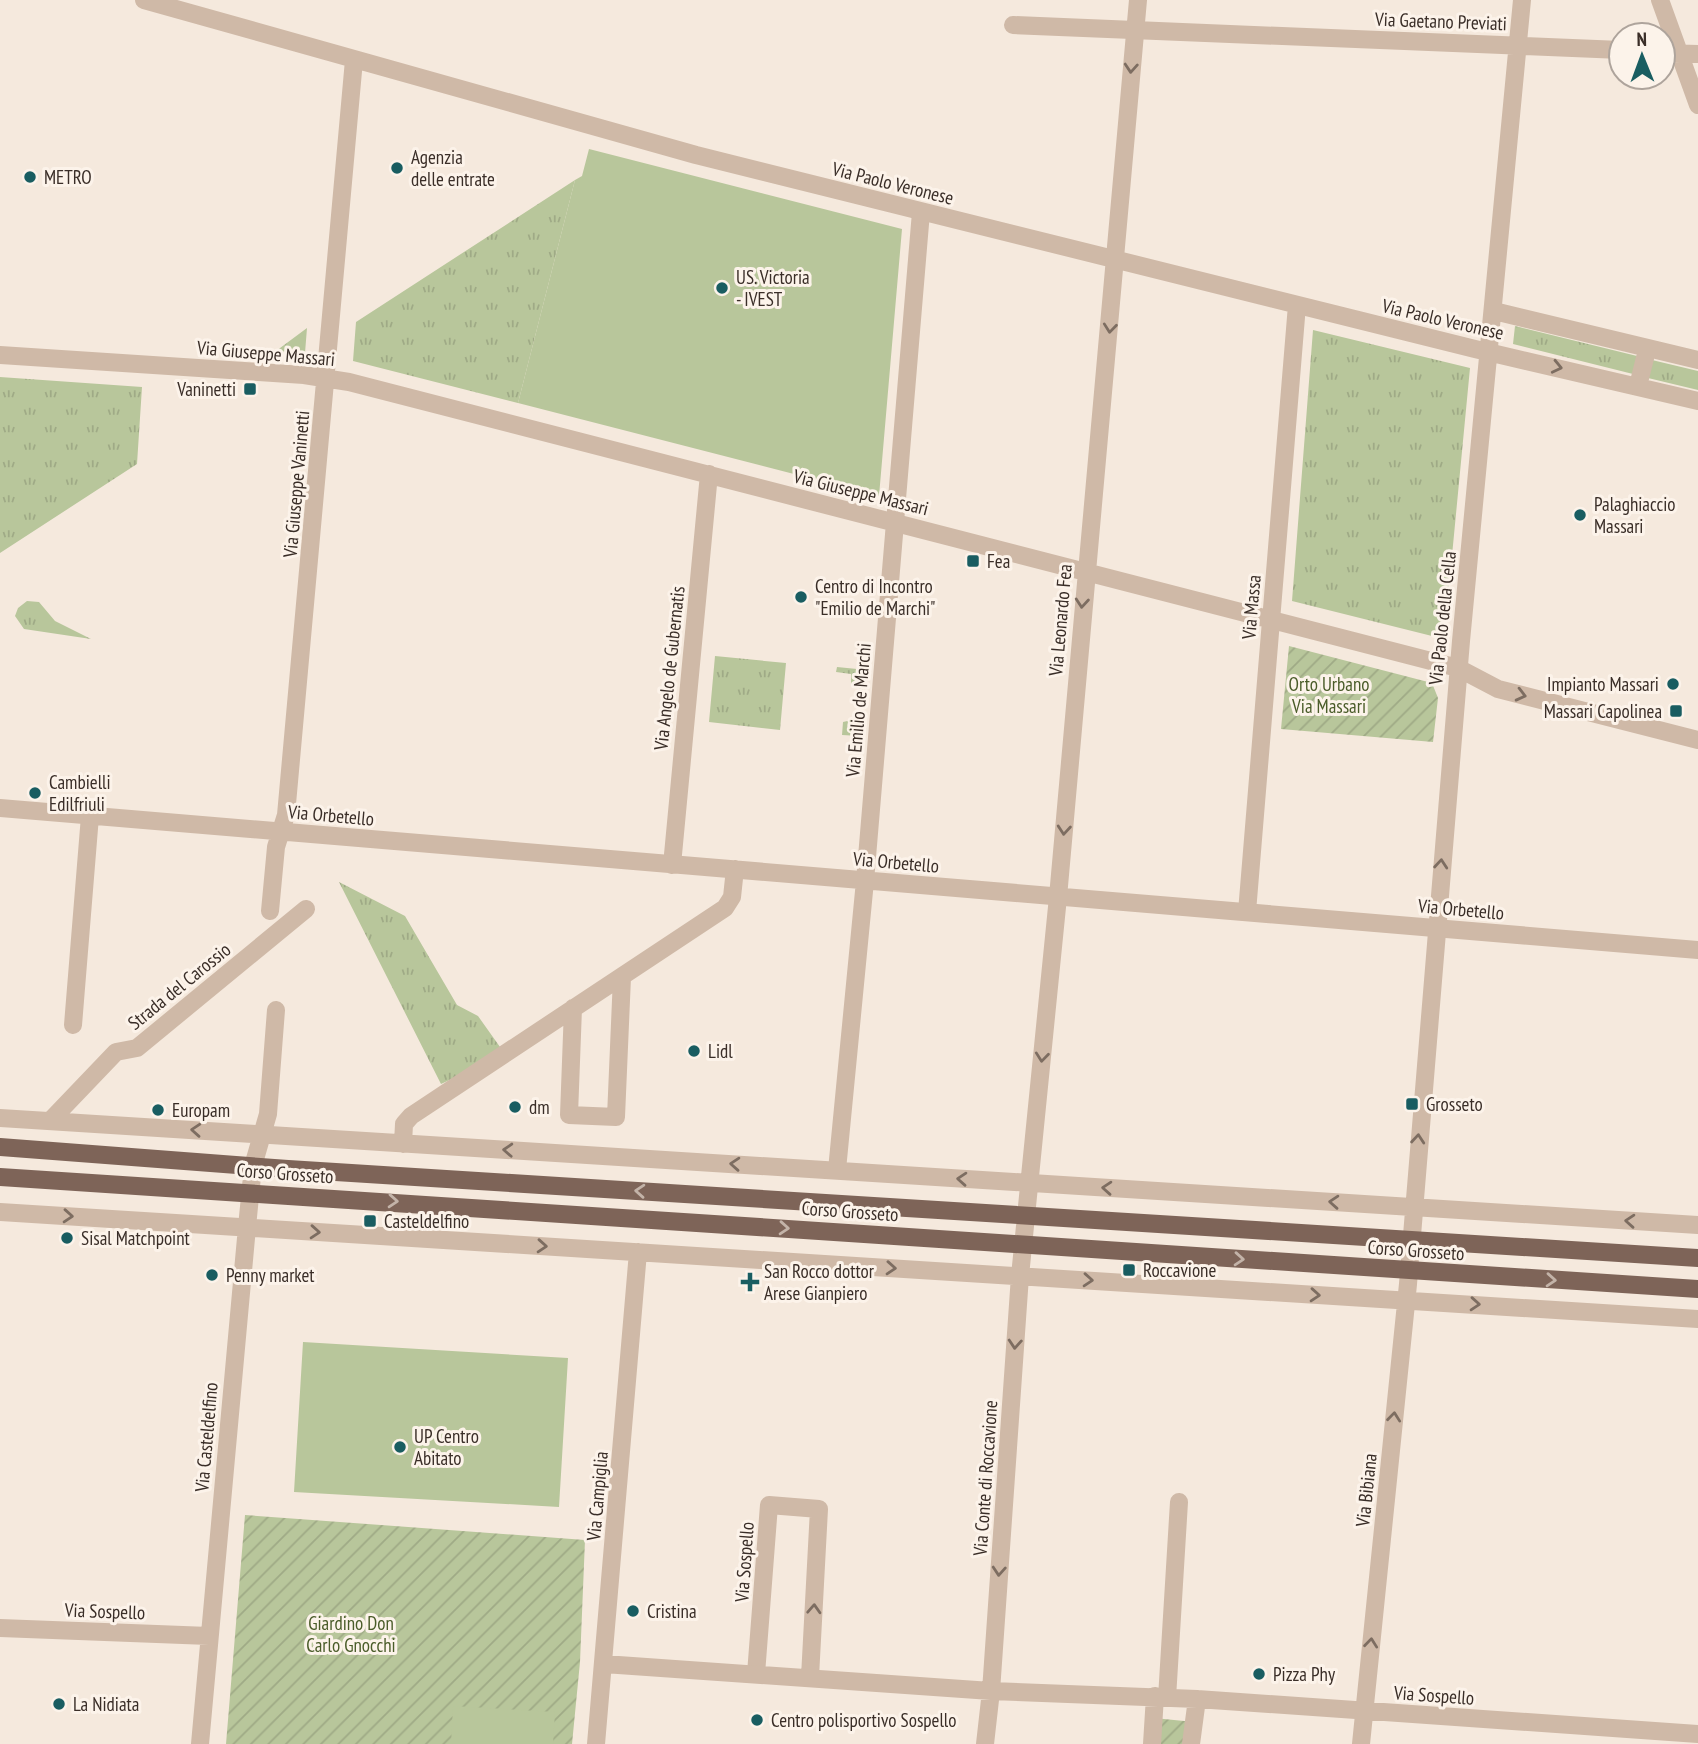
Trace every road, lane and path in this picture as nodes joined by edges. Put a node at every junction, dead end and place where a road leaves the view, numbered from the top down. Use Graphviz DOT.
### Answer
graph roads {
  1 [pos="144,0"];
  2 [pos="1138,0"];
  3 [pos="1522,0"];
  4 [pos="1660,0"];
  5 [pos="1664,21"];
  6 [pos="1013,24"];
  7 [pos="1134,30"];
  8 [pos="1518,44"];
  9 [pos="1607,49"];
  10 [pos="1677,53"];
  11 [pos="1698,54"];
  12 [pos="354,60"];
  13 [pos="1677,65"];
  14 [pos="1698,106"];
  15 [pos="921,212"];
  16 [pos="1116,260"];
  17 [pos="1297,306"];
  18 [pos="1494,311"];
  19 [pos="1647,350"];
  20 [pos="1490,353"];
  21 [pos="0,355"];
  22 [pos="1698,360"];
  23 [pos="326,377"];
  24 [pos="1638,386"];
  25 [pos="1698,401"];
  26 [pos="709,474"];
  27 [pos="896,522"];
  28 [pos="1085,573"];
  29 [pos="1271,620"];
  30 [pos="1458,668"];
  31 [pos="1698,740"];
  32 [pos="0,808"];
  33 [pos="90,816"];
  34 [pos="281,831"];
  35 [pos="672,865"];
  36 [pos="735,869"];
  37 [pos="865,881"];
  38 [pos="1058,897"];
  39 [pos="306,909"];
  40 [pos="270,911"];
  41 [pos="1247,912"];
  42 [pos="1436,928"];
  43 [pos="1698,950"];
  44 [pos="622,977"];
  45 [pos="573,1008"];
  46 [pos="276,1010"];
  47 [pos="73,1025"];
  48 [pos="0,1118"];
  49 [pos="50,1121"];
  50 [pos="264,1135"];
  51 [pos="0,1144"];
  52 [pos="403,1144"];
  53 [pos="253,1166"];
  54 [pos="836,1170"];
  55 [pos="0,1177"];
  56 [pos="1030,1183"];
  57 [pos="251,1192"];
  58 [pos="1413,1207"];
  59 [pos="0,1212"];
  60 [pos="1027,1214"];
  61 [pos="1698,1225"];
  62 [pos="247,1227"];
  63 [pos="1411,1240"];
  64 [pos="1024,1244"];
  65 [pos="638,1252"];
  66 [pos="1698,1258"];
  67 [pos="1409,1271"];
  68 [pos="1020,1276"];
  69 [pos="1698,1289"];
  70 [pos="1406,1300"];
  71 [pos="1698,1319"];
  72 [pos="1179,1502"];
  73 [pos="0,1628"];
  74 [pos="209,1636"];
  75 [pos="604,1664"];
  76 [pos="757,1674"];
  77 [pos="810,1677"];
  78 [pos="991,1691"];
  79 [pos="1161,1697"];
  80 [pos="1196,1699"];
  81 [pos="1364,1711"];
  82 [pos="1698,1734"];
  83 [pos="1587,1736"];
  84 [pos="200,1744"];
  85 [pos="596,1744"];
  86 [pos="985,1744"];
  87 [pos="1152,1744"];
  88 [pos="1191,1744"];
  89 [pos="1361,1744"];
  1 -- 12 [label="street, Via Paolo Veronese"];
  2 -- 7 [label="street, Via Leonardo Fea"];
  3 -- 8 [label="street, Via Paolo della Cella"];
  4 -- 5 [label="street"];
  6 -- 7 [label="street"];
  7 -- 8 [label="street, Via Gaetano Previati"];
  7 -- 16 [label="street, Via Leonardo Fea, one-way"];
  8 -- 9 [label="street, Via Gaetano Previati"];
  8 -- 18 [label="street, Via Paolo della Cella"];
  10 -- 11 [label="street"];
  12 -- 15 [label="street, Via Paolo Veronese"];
  12 -- 23 [label="street, Via Giuseppe Vaninetti"];
  13 -- 14 [label="street"];
  15 -- 16 [label="street, Via Paolo Veronese"];
  15 -- 27 [label="street, Via Emilio de Marchi"];
  16 -- 17 [label="street, Via Paolo Veronese"];
  16 -- 28 [label="street, Via Leonardo Fea, one-way"];
  17 -- 20 [label="street, Via Paolo Veronese"];
  17 -- 29 [label="street, Via Massa"];
  18 -- 19 [label="street, Via Paolo Veronese"];
  18 -- 20 [label="street, Via Paolo della Cella"];
  19 -- 22 [label="street, Via Paolo Veronese"];
  19 -- 24 [label="street"];
  20 -- 24 [label="street, Via Paolo Veronese, one-way"];
  20 -- 30 [label="street, Via Paolo della Cella"];
  21 -- 23 [label="street, Via Giuseppe Massari"];
  23 -- 26 [label="street, Via Giuseppe Massari"];
  23 -- 34 [label="street, Via Giuseppe Vaninetti"];
  24 -- 25 [label="street, Via Paolo Veronese"];
  26 -- 27 [label="street, Via Giuseppe Massari"];
  26 -- 35 [label="street, Via Angelo de Gubernatis"];
  27 -- 28 [label="street, Via Giuseppe Massari"];
  27 -- 37 [label="street, Via Emilio de Marchi"];
  28 -- 29 [label="street, Via Giuseppe Massari"];
  28 -- 38 [label="street, Via Leonardo Fea, one-way"];
  29 -- 30 [label="street, Via Giuseppe Massari"];
  29 -- 41 [label="street, Via Massa"];
  30 -- 31 [label="street, Via Giuseppe Massari, one-way"];
  42 -- 30 [label="street, Via Paolo della Cella, one-way"];
  32 -- 33 [label="street, Via Orbetello"];
  33 -- 34 [label="street, Via Orbetello"];
  33 -- 47 [label="street"];
  34 -- 35 [label="street, Via Orbetello"];
  34 -- 40 [label="street, Via Giuseppe Vaninetti"];
  35 -- 36 [label="street, Via Orbetello"];
  36 -- 37 [label="street, Via Orbetello"];
  36 -- 44 [label="street"];
  37 -- 38 [label="street, Via Orbetello"];
  37 -- 54 [label="street, Via Emilio de Marchi"];
  38 -- 41 [label="street, Via Orbetello"];
  38 -- 56 [label="street, Via Leonardo Fea, one-way"];
  39 -- 49 [label="street, Strada del Carossio"];
  41 -- 42 [label="street, Via Orbetello"];
  42 -- 43 [label="street, Via Orbetello"];
  58 -- 42 [label="street, Via Paolo della Cella, one-way"];
  44 -- 45 [label="street"];
  44 -- 45 [label="street"];
  45 -- 52 [label="street"];
  46 -- 50 [label="street"];
  48 -- 49 [label="street, Corso Grosseto"];
  50 -- 49 [label="street, Corso Grosseto, one-way"];
  50 -- 52 [label="street, Corso Grosseto"];
  50 -- 53 [label="street, Via Casteldelfino"];
  51 -- 53 [label="main road, Corso Grosseto"];
  54 -- 52 [label="street, Corso Grosseto, one-way"];
  53 -- 57 [label="street, Via Casteldelfino"];
  60 -- 53 [label="main road, Corso Grosseto, one-way"];
  56 -- 54 [label="street, Corso Grosseto, one-way"];
  55 -- 57 [label="main road, Corso Grosseto"];
  58 -- 56 [label="street, Corso Grosseto, one-way"];
  56 -- 60 [label="street, Via Leonardo Fea"];
  57 -- 62 [label="street, Via Casteldelfino"];
  57 -- 64 [label="main road, Corso Grosseto, one-way"];
  61 -- 58 [label="street, Corso Grosseto, one-way"];
  58 -- 63 [label="street, Via Paolo della Cella"];
  59 -- 62 [label="street, one-way"];
  60 -- 63 [label="main road, Corso Grosseto"];
  60 -- 64 [label="street, Via Conte di Roccavione"];
  62 -- 65 [label="street, one-way"];
  62 -- 74 [label="street, Via Casteldelfino"];
  63 -- 66 [label="main road, Corso Grosseto"];
  63 -- 67 [label="street, Via Bibiana"];
  64 -- 67 [label="main road, Corso Grosseto, one-way"];
  64 -- 68 [label="street, Via Conte di Roccavione"];
  65 -- 68 [label="street, one-way"];
  65 -- 75 [label="street, Via Campiglia"];
  67 -- 69 [label="main road, Corso Grosseto, one-way"];
  67 -- 70 [label="street, Via Bibiana"];
  68 -- 70 [label="street, one-way"];
  68 -- 78 [label="street, Via Conte di Roccavione, one-way"];
  70 -- 71 [label="street, one-way"];
  81 -- 70 [label="street, Via Bibiana, one-way"];
  72 -- 79 [label="street"];
  73 -- 74 [label="street, Via Sospello"];
  74 -- 84 [label="street, Via Casteldelfino"];
  75 -- 76 [label="street, Via Sospello"];
  75 -- 85 [label="street, Via Campiglia"];
  76 -- 77 [label="street, Via Sospello"];
  77 -- 76 [label="street, Via Sospello, one-way"];
  77 -- 78 [label="street, Via Sospello"];
  78 -- 79 [label="street, Via Sospello"];
  78 -- 86 [label="street, Via Conte di Roccavione"];
  79 -- 80 [label="street, Via Sospello"];
  79 -- 87 [label="street"];
  80 -- 81 [label="street, Via Sospello"];
  80 -- 88 [label="street"];
  81 -- 83 [label="street, Via Sospello"];
  81 -- 89 [label="street, Via Bibiana"];
  82 -- 83 [label="street, Via Sospello"];
}
